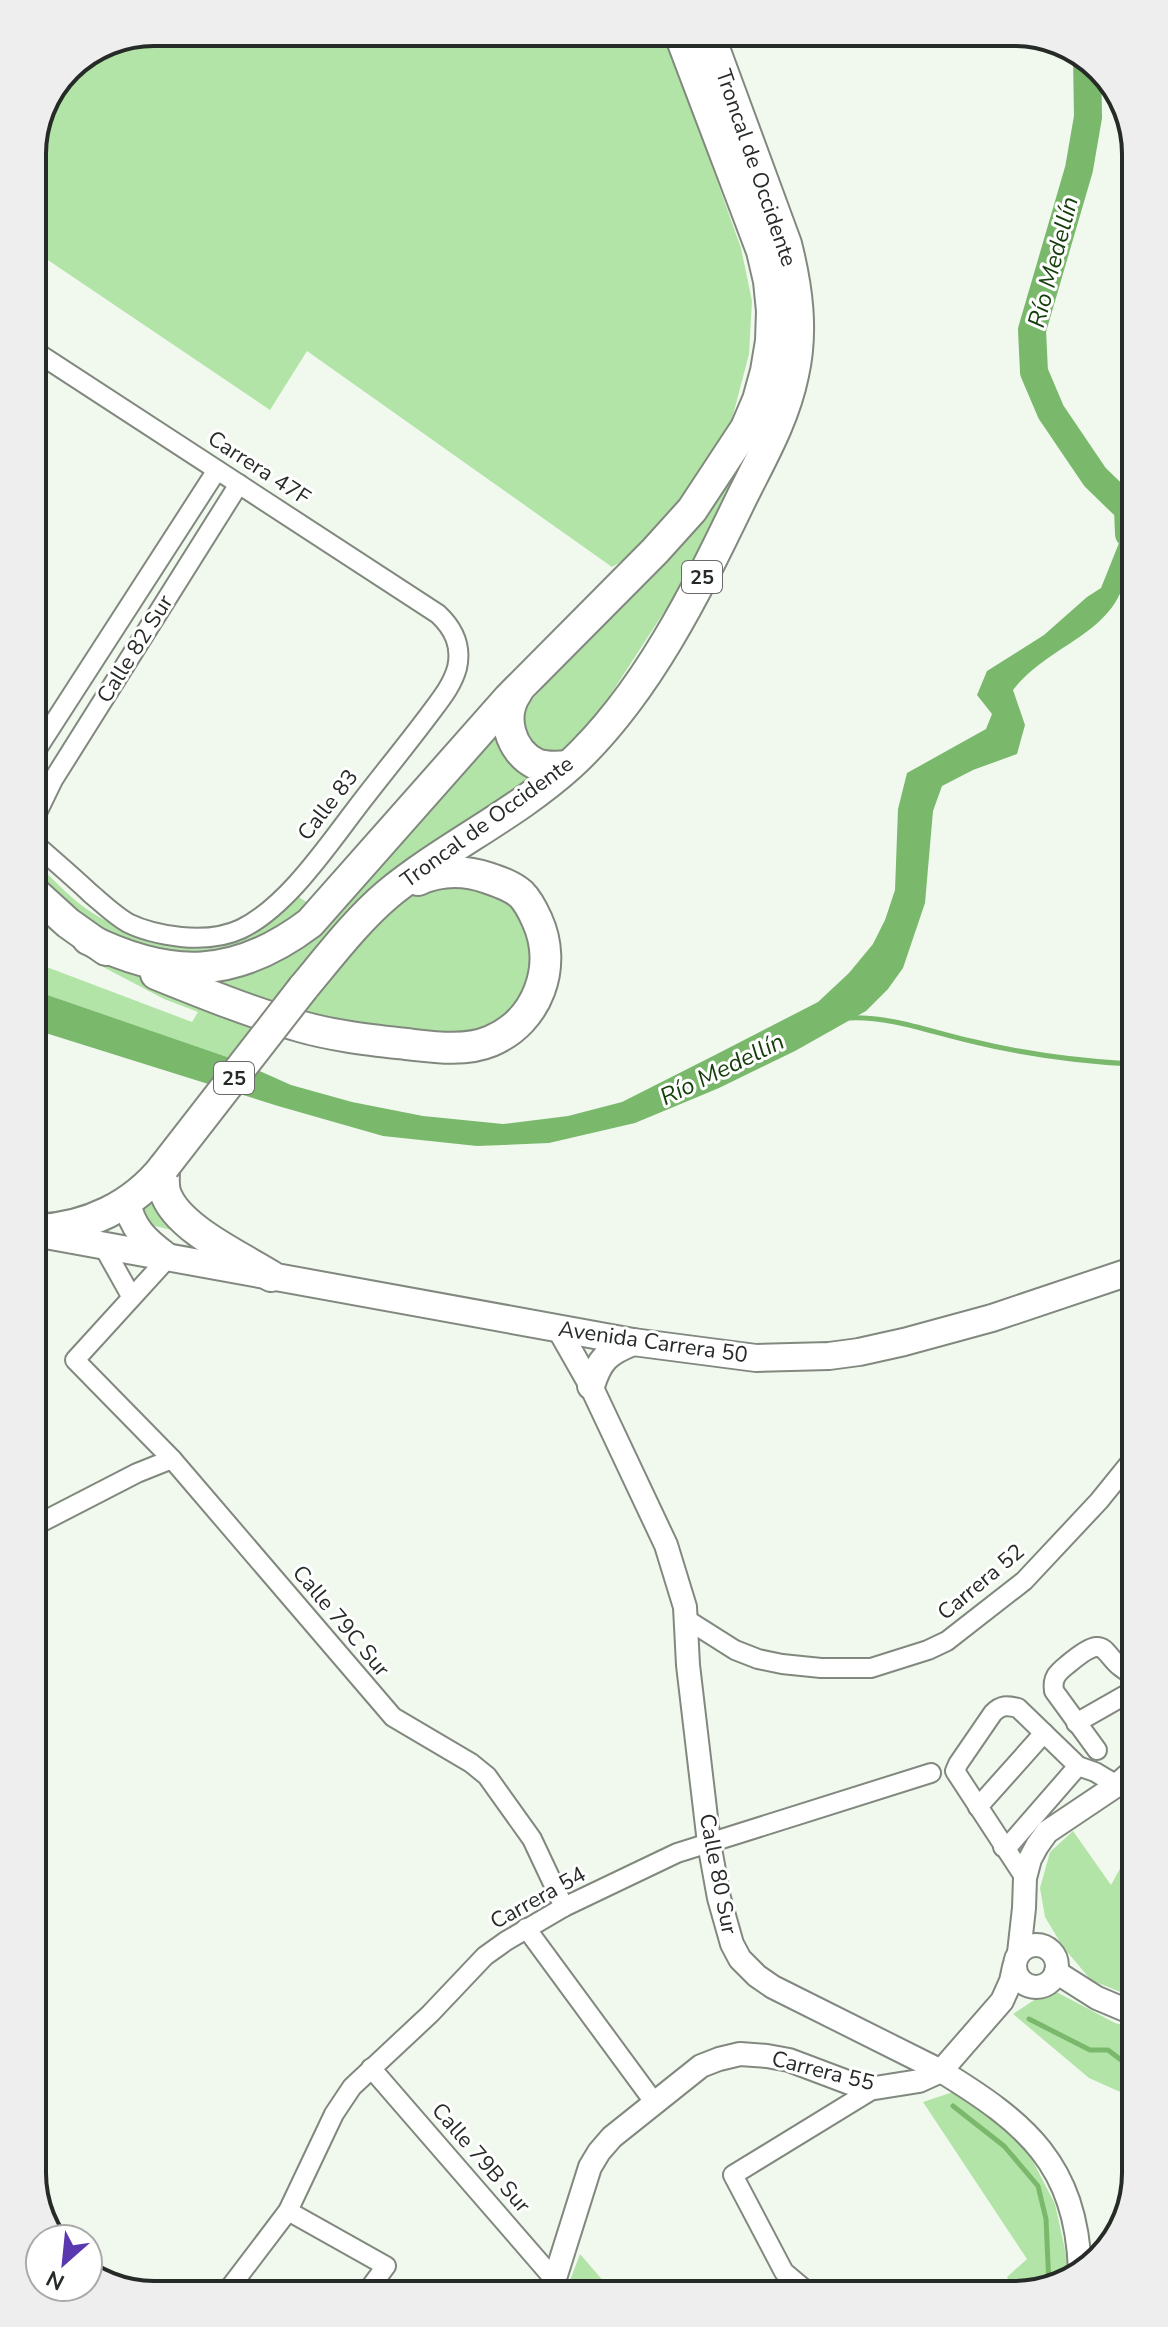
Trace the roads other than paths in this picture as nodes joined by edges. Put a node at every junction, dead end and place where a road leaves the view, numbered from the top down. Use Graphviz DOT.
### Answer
graph roads {
  1 [pos="684,46"];
  2 [pos="713,46"];
  3 [pos="46,358"];
  4 [pos="217,470"];
  5 [pos="239,484"];
  6 [pos="454,632"];
  7 [pos="523,684"];
  8 [pos="46,735"];
  9 [pos="568,766"];
  10 [pos="46,794"];
  11 [pos="46,854"];
  12 [pos="387,895"];
  13 [pos="46,903"];
  14 [pos="88,939"];
  15 [pos="164,1167"];
  16 [pos="127,1202"];
  17 [pos="46,1209"];
  18 [pos="46,1230"];
  19 [pos="46,1234"];
  20 [pos="103,1246"];
  21 [pos="168,1258"];
  22 [pos="1122,1274"];
  23 [pos="271,1276"];
  24 [pos="131,1296"];
  25 [pos="558,1328"];
  26 [pos="633,1342"];
  27 [pos="591,1386"];
  28 [pos="172,1459"];
  29 [pos="1122,1472"];
  30 [pos="46,1520"];
  31 [pos="686,1619"];
  32 [pos="1122,1668"];
  33 [pos="1122,1697"];
  34 [pos="1076,1723"];
  35 [pos="1044,1733"];
  36 [pos="1097,1750"];
  37 [pos="1078,1766"];
  38 [pos="931,1773"];
  39 [pos="1122,1781"];
  40 [pos="1117,1785"];
  41 [pos="978,1807"];
  42 [pos="709,1843"];
  43 [pos="1003,1847"];
  44 [pos="1025,1878"];
  45 [pos="564,1907"];
  46 [pos="1024,1908"];
  47 [pos="526,1928"];
  48 [pos="1047,1948"];
  49 [pos="1016,1960"];
  50 [pos="1056,1972"];
  51 [pos="1037,1988"];
  52 [pos="1002,2001"];
  53 [pos="1122,2009"];
  54 [pos="371,2068"];
  55 [pos="941,2071"];
  56 [pos="875,2088"];
  57 [pos="654,2102"];
  58 [pos="288,2211"];
  59 [pos="1079,2259"];
  60 [pos="235,2281"];
  61 [pos="375,2281"];
  62 [pos="550,2281"];
  63 [pos="554,2281"];
  64 [pos="795,2281"];
  1 -- 7 [label="highway, Troncal de Occidente / 25"];
  2 -- 9 [label="highway, Troncal de Occidente / 25"];
  3 -- 4 [label="street, Carrera 47F"];
  4 -- 5 [label="street, Carrera 47F"];
  4 -- 8 [label="street, Calle 82 Sur"];
  5 -- 6 [label="street, Carrera 47F"];
  5 -- 10 [label="street, Calle 82 Sur"];
  6 -- 11 [label="street, Calle 83"];
  7 -- 9 [label="highway"];
  7 -- 14 [label="highway, Troncal de Occidente / 25"];
  9 -- 12 [label="highway, Troncal de Occidente / 25"];
  12 -- 14 [label="highway"];
  12 -- 15 [label="highway, Troncal de Occidente / 25, bridge"];
  13 -- 14 [label="highway, 25"];
  15 -- 16 [label="highway, Troncal de Occidente / 25"];
  15 -- 23 [label="highway"];
  16 -- 17 [label="highway, 25"];
  16 -- 18 [label="highway, 25"];
  16 -- 21 [label="main road"];
  19 -- 20 [label="main road, Avenida Carrera 50"];
  20 -- 21 [label="main road, Avenida Carrera 50"];
  20 -- 24 [label="street"];
  21 -- 23 [label="main road, Avenida Carrera 50"];
  21 -- 24 [label="street"];
  22 -- 26 [label="main road, Avenida Carrera 50"];
  23 -- 25 [label="main road, Avenida Carrera 50"];
  24 -- 28 [label="street, Calle 79C Sur"];
  25 -- 26 [label="main road, Avenida Carrera 50"];
  25 -- 27 [label="street, Calle 80 Sur"];
  26 -- 27 [label="main road"];
  27 -- 31 [label="street, Calle 80 Sur"];
  28 -- 30 [label="street"];
  28 -- 45 [label="street, Calle 79C Sur"];
  29 -- 31 [label="street, Carrera 52"];
  31 -- 42 [label="street, Calle 80 Sur"];
  32 -- 34 [label="street"];
  33 -- 34 [label="street"];
  34 -- 36 [label="street"];
  35 -- 37 [label="street"];
  35 -- 41 [label="street"];
  35 -- 41 [label="street"];
  37 -- 40 [label="street"];
  37 -- 43 [label="street"];
  38 -- 42 [label="street, Carrera 54"];
  39 -- 40 [label="street"];
  40 -- 44 [label="street"];
  41 -- 43 [label="street"];
  42 -- 45 [label="street, Carrera 54"];
  42 -- 55 [label="street, Calle 80 Sur"];
  43 -- 44 [label="street"];
  44 -- 46 [label="street"];
  45 -- 47 [label="street, Carrera 54"];
  46 -- 48 [label="street"];
  46 -- 49 [label="street"];
  47 -- 54 [label="street, Carrera 54"];
  47 -- 57 [label="street"];
  48 -- 49 [label="street"];
  48 -- 50 [label="street"];
  49 -- 51 [label="street"];
  49 -- 52 [label="street"];
  50 -- 51 [label="street"];
  50 -- 53 [label="street"];
  51 -- 52 [label="street"];
  52 -- 55 [label="street"];
  54 -- 58 [label="street, Carrera 54"];
  54 -- 62 [label="street, Calle 79B Sur"];
  55 -- 56 [label="street, Carrera 55"];
  55 -- 59 [label="street, Calle 80 Sur"];
  56 -- 57 [label="street, Carrera 55"];
  56 -- 64 [label="street"];
  57 -- 63 [label="street, Carrera 55"];
  58 -- 60 [label="street, Carrera 54"];
  58 -- 61 [label="street"];
}
